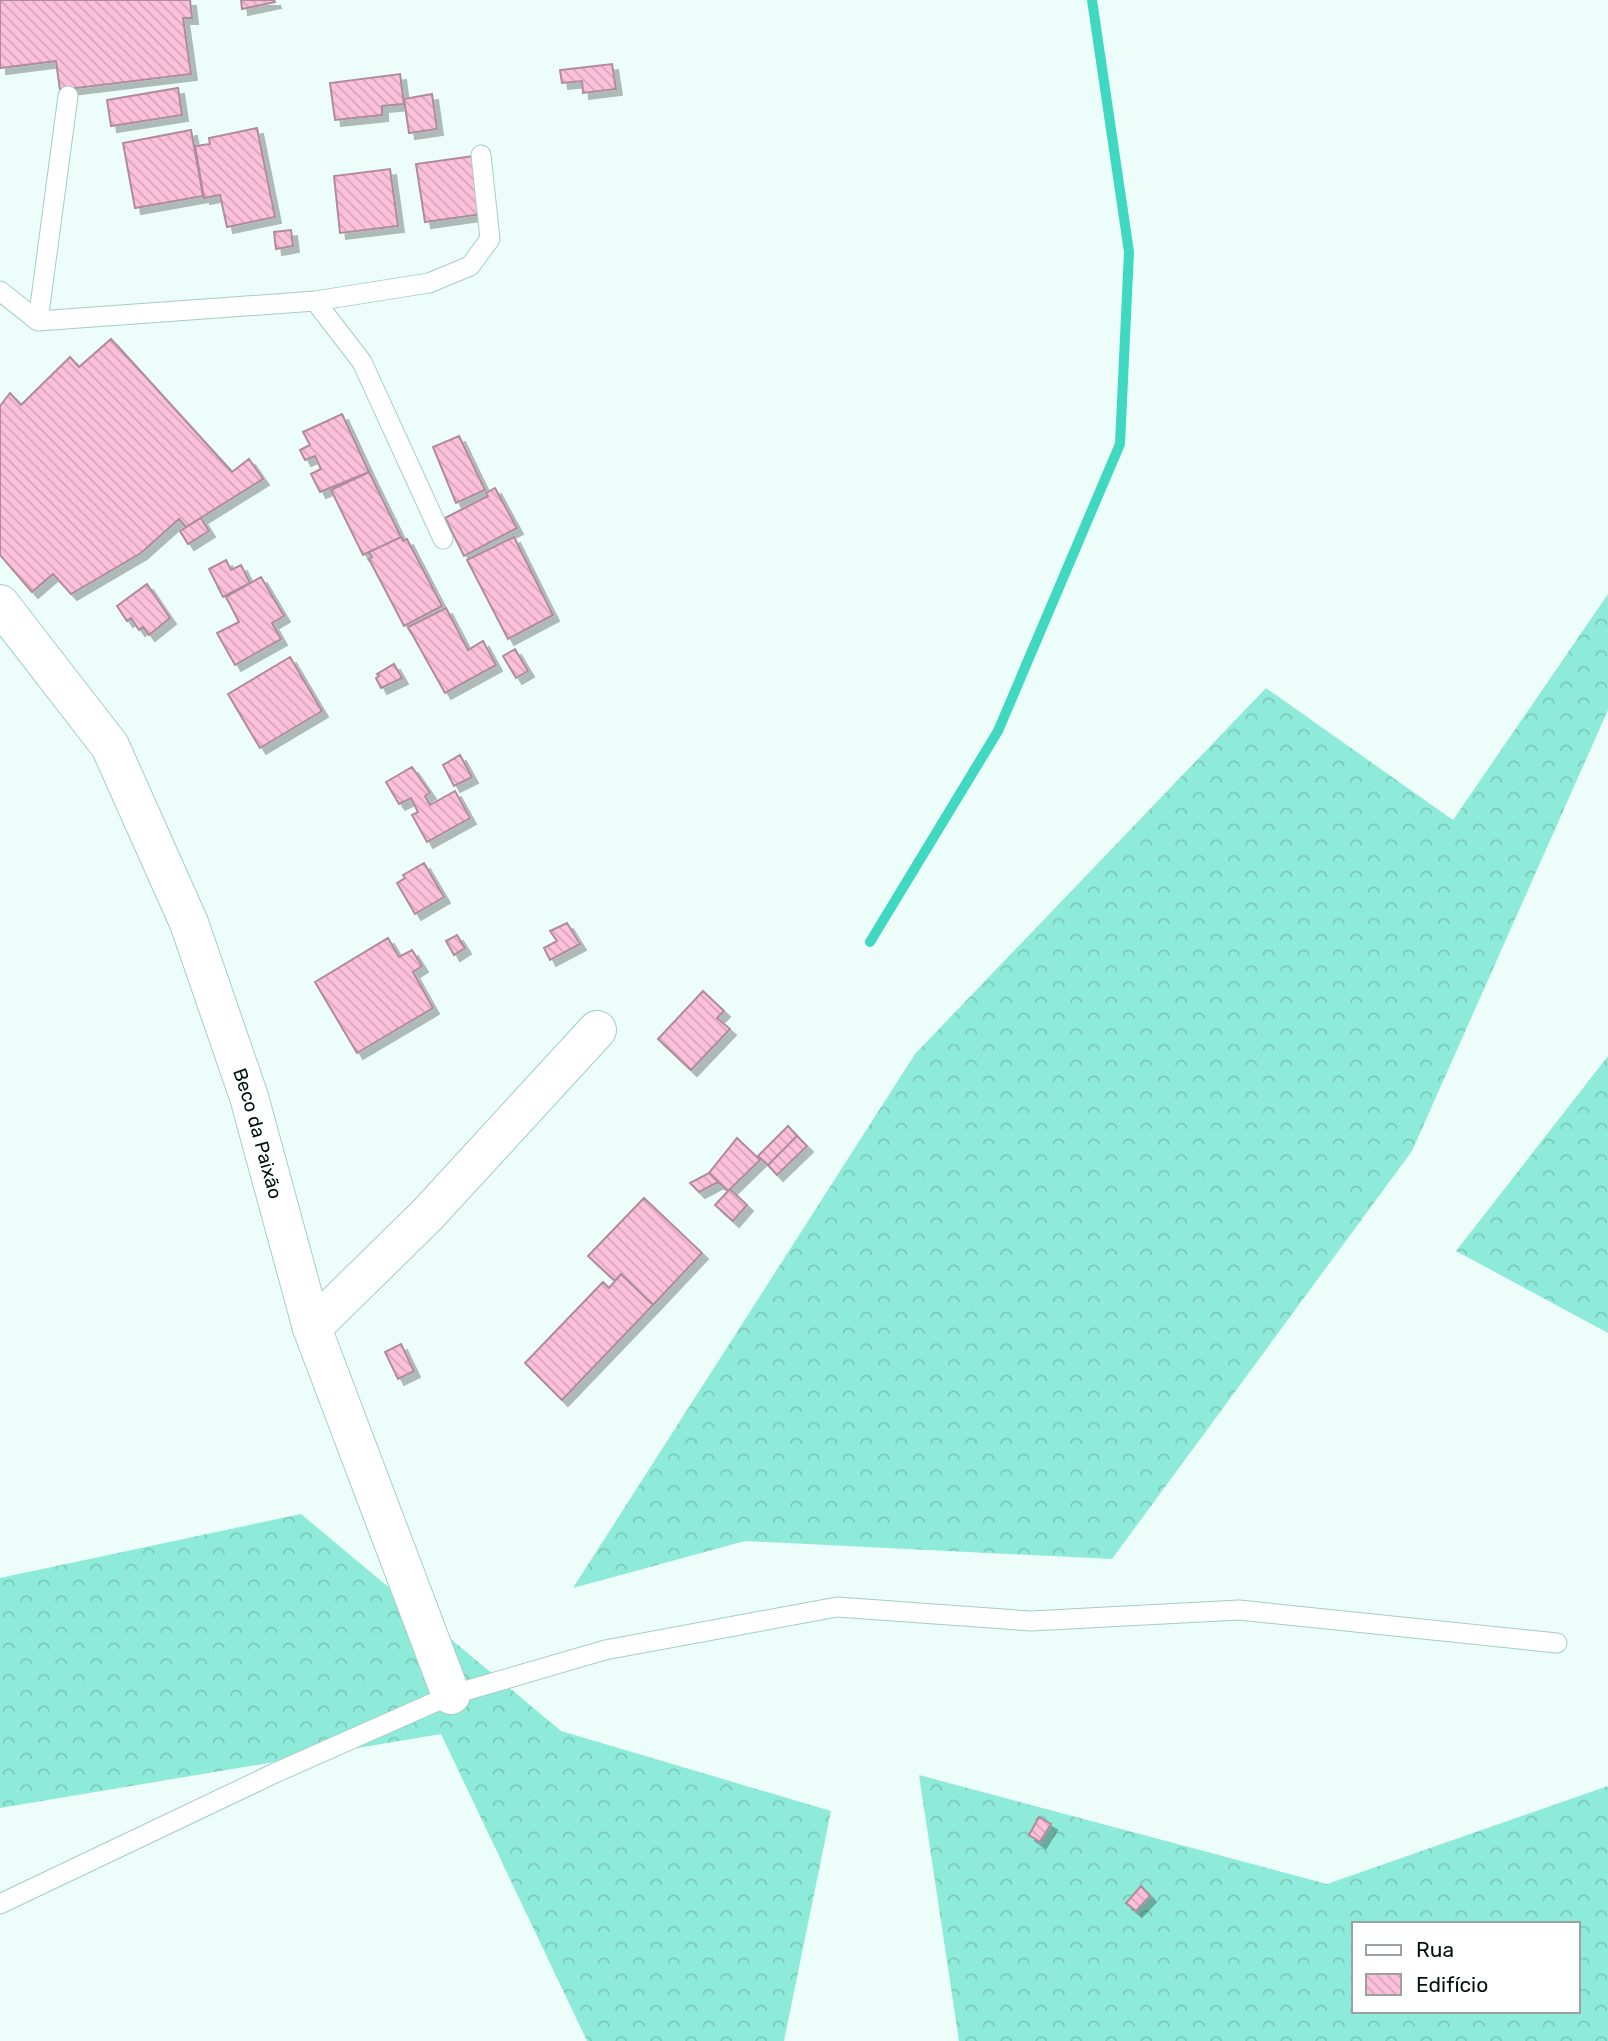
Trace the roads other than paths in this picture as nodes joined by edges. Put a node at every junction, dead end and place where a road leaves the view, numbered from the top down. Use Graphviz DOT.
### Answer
graph roads {
  1 [pos="68,96"];
  2 [pos="481,155"];
  3 [pos="0,291"];
  4 [pos="315,301"];
  5 [pos="38,321"];
  6 [pos="443,539"];
  7 [pos="0,604"];
  8 [pos="597,1030"];
  9 [pos="312,1328"];
  10 [pos="1557,1643"];
  11 [pos="451,1695"];
  12 [pos="0,1904"];
  1 -- 5 [label="lane"];
  2 -- 4 [label="lane"];
  3 -- 5 [label="lane"];
  4 -- 5 [label="lane"];
  4 -- 6 [label="lane"];
  7 -- 9 [label="street, Beco da Paixão"];
  8 -- 9 [label="street"];
  9 -- 11 [label="street, Beco da Paixão"];
  10 -- 11 [label="lane"];
  11 -- 12 [label="lane"];
}
